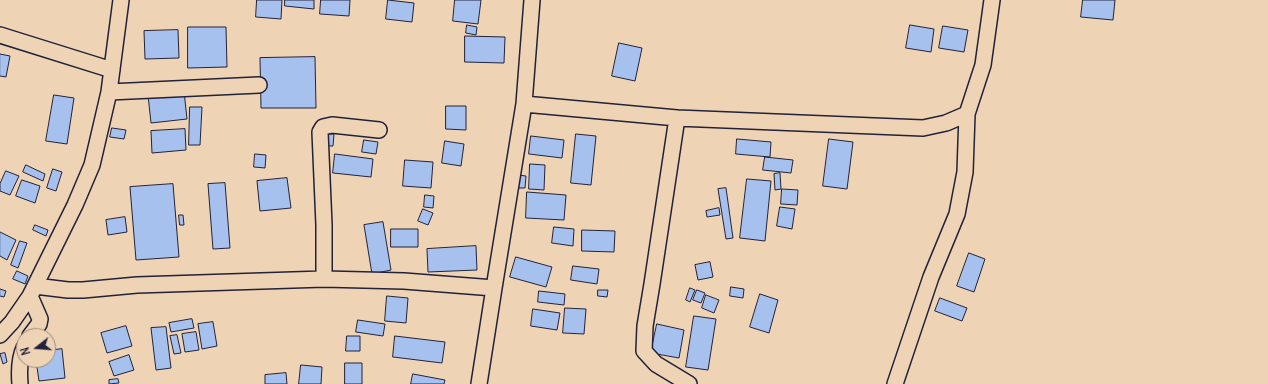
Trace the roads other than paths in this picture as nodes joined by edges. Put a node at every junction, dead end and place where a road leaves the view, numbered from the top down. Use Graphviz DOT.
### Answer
graph roads {
  1 [pos="121,0"];
  2 [pos="532,0"];
  3 [pos="992,0"];
  4 [pos="0,34"];
  5 [pos="112,70"];
  6 [pos="259,85"];
  7 [pos="109,92"];
  8 [pos="524,104"];
  9 [pos="966,114"];
  10 [pos="677,118"];
  11 [pos="379,130"];
  12 [pos="324,279"];
  13 [pos="494,288"];
  14 [pos="33,291"];
  15 [pos="36,328"];
  16 [pos="0,335"];
  17 [pos="20,368"];
  18 [pos="20,384"];
  19 [pos="479,384"];
  20 [pos="689,384"];
  21 [pos="896,384"];
  1 -- 5 [label="street"];
  2 -- 8 [label="street"];
  3 -- 9 [label="street"];
  4 -- 5 [label="street"];
  5 -- 7 [label="street"];
  6 -- 7 [label="street"];
  7 -- 14 [label="street"];
  8 -- 10 [label="street"];
  8 -- 13 [label="street"];
  9 -- 10 [label="street"];
  9 -- 21 [label="street"];
  10 -- 20 [label="street"];
  11 -- 12 [label="street"];
  12 -- 13 [label="street"];
  12 -- 14 [label="street"];
  13 -- 19 [label="street"];
  14 -- 15 [label="street"];
  14 -- 16 [label="street"];
  17 -- 18 [label="street"];
}
